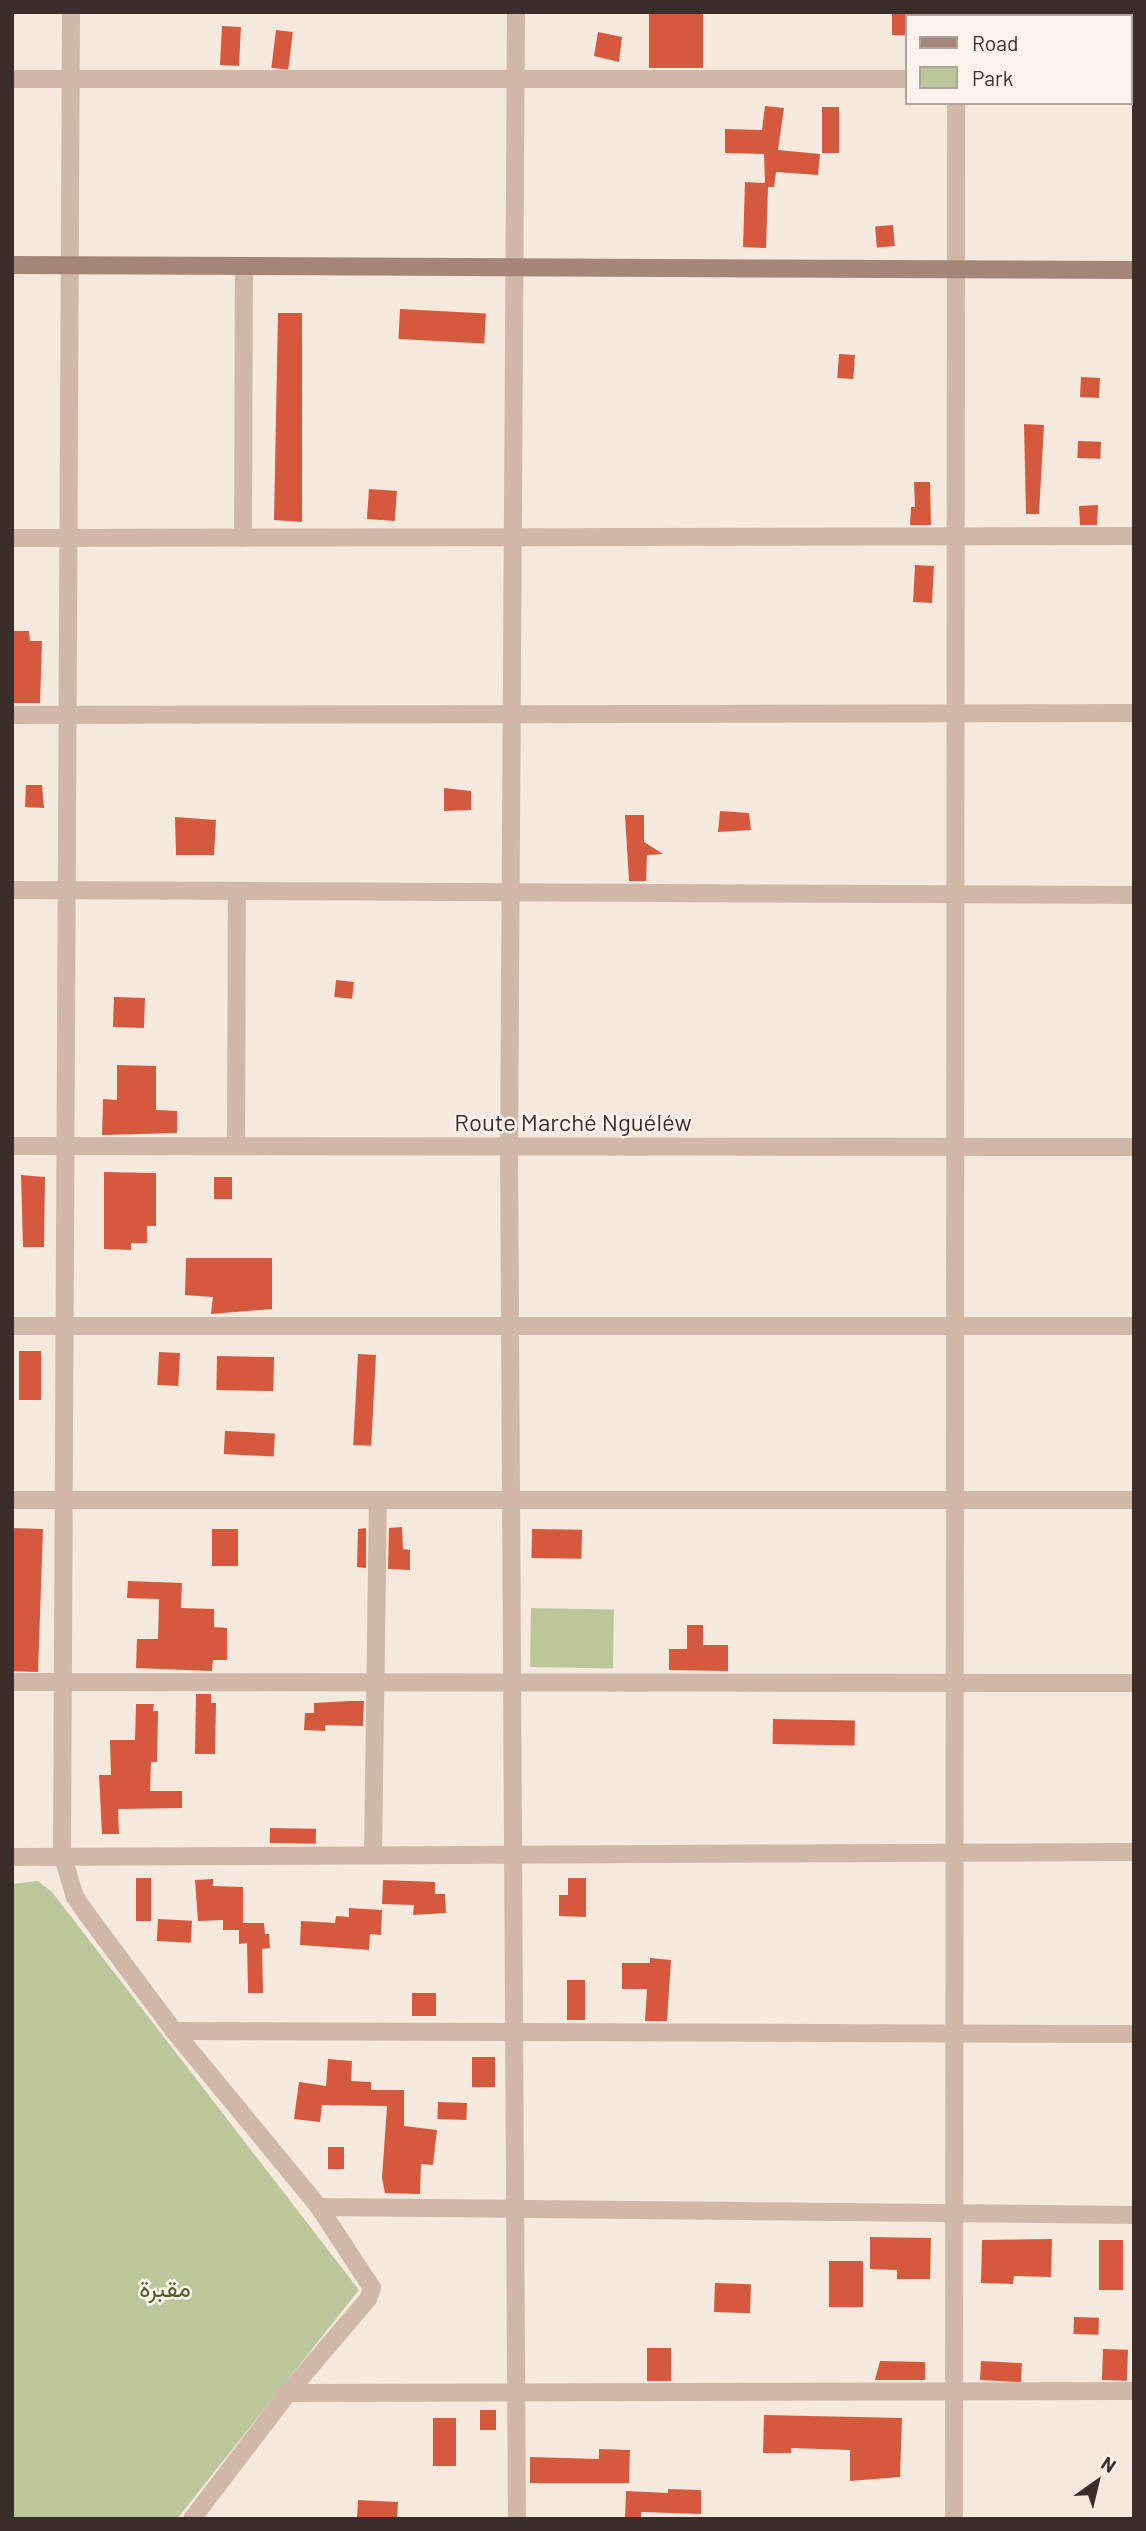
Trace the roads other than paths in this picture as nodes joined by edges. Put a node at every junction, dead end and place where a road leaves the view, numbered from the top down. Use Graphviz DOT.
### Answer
graph roads {
  1 [pos="71,12"];
  2 [pos="516,12"];
  3 [pos="12,79"];
  4 [pos="70,79"];
  5 [pos="516,79"];
  6 [pos="904,79"];
  7 [pos="956,105"];
  8 [pos="12,265"];
  9 [pos="69,265"];
  10 [pos="244,266"];
  11 [pos="514,267"];
  12 [pos="956,269"];
  13 [pos="1134,270"];
  14 [pos="956,536"];
  15 [pos="1134,536"];
  16 [pos="512,537"];
  17 [pos="12,538"];
  18 [pos="68,538"];
  19 [pos="243,538"];
  20 [pos="957,713"];
  21 [pos="1134,713"];
  22 [pos="12,715"];
  23 [pos="67,715"];
  24 [pos="511,715"];
  25 [pos="12,890"];
  26 [pos="67,890"];
  27 [pos="237,891"];
  28 [pos="510,892"];
  29 [pos="956,894"];
  30 [pos="1134,895"];
  31 [pos="12,1146"];
  32 [pos="66,1146"];
  33 [pos="236,1146"];
  34 [pos="509,1146"];
  35 [pos="956,1146"];
  36 [pos="1134,1147"];
  37 [pos="12,1326"];
  38 [pos="65,1326"];
  39 [pos="510,1326"];
  40 [pos="956,1326"];
  41 [pos="1134,1326"];
  42 [pos="12,1500"];
  43 [pos="64,1500"];
  44 [pos="378,1500"];
  45 [pos="511,1500"];
  46 [pos="955,1500"];
  47 [pos="1134,1500"];
  48 [pos="12,1682"];
  49 [pos="64,1682"];
  50 [pos="513,1682"];
  51 [pos="376,1683"];
  52 [pos="955,1683"];
  53 [pos="1134,1683"];
  54 [pos="955,1852"];
  55 [pos="1134,1852"];
  56 [pos="514,1853"];
  57 [pos="62,1854"];
  58 [pos="373,1854"];
  59 [pos="12,1857"];
  60 [pos="174,2031"];
  61 [pos="515,2031"];
  62 [pos="956,2032"];
  63 [pos="1134,2034"];
  64 [pos="319,2207"];
  65 [pos="514,2210"];
  66 [pos="955,2213"];
  67 [pos="1134,2215"];
  68 [pos="954,2389"];
  69 [pos="514,2390"];
  70 [pos="1134,2391"];
  71 [pos="288,2393"];
  72 [pos="192,2519"];
  73 [pos="517,2519"];
  74 [pos="954,2519"];
  1 -- 4 [label="street"];
  2 -- 5 [label="street"];
  3 -- 4 [label="street"];
  4 -- 5 [label="street"];
  4 -- 9 [label="street"];
  5 -- 6 [label="street"];
  5 -- 11 [label="street"];
  7 -- 12 [label="street"];
  8 -- 9 [label="main road"];
  9 -- 10 [label="main road"];
  9 -- 18 [label="street"];
  10 -- 11 [label="main road"];
  10 -- 19 [label="street"];
  11 -- 12 [label="main road"];
  11 -- 16 [label="street"];
  12 -- 13 [label="main road"];
  12 -- 14 [label="street"];
  14 -- 15 [label="street"];
  14 -- 16 [label="street"];
  14 -- 20 [label="street"];
  16 -- 19 [label="street"];
  16 -- 24 [label="street"];
  17 -- 18 [label="street"];
  18 -- 19 [label="street"];
  18 -- 23 [label="street"];
  20 -- 21 [label="street"];
  20 -- 24 [label="street"];
  20 -- 29 [label="street"];
  22 -- 23 [label="street"];
  23 -- 24 [label="street"];
  23 -- 26 [label="street"];
  24 -- 28 [label="street"];
  25 -- 26 [label="street"];
  26 -- 27 [label="street"];
  26 -- 32 [label="street"];
  27 -- 28 [label="street"];
  27 -- 33 [label="street"];
  28 -- 29 [label="street"];
  28 -- 34 [label="street"];
  29 -- 30 [label="street"];
  29 -- 35 [label="street"];
  31 -- 32 [label="street, Route Marché Nguéléw"];
  32 -- 33 [label="street, Route Marché Nguéléw"];
  32 -- 38 [label="street"];
  33 -- 34 [label="street, Route Marché Nguéléw"];
  34 -- 35 [label="street, Route Marché Nguéléw"];
  34 -- 39 [label="street"];
  35 -- 36 [label="street, Route Marché Nguéléw"];
  35 -- 40 [label="street"];
  37 -- 38 [label="street"];
  38 -- 39 [label="street"];
  38 -- 43 [label="street"];
  39 -- 40 [label="street"];
  39 -- 45 [label="street"];
  40 -- 41 [label="street"];
  40 -- 46 [label="street"];
  42 -- 43 [label="street"];
  43 -- 44 [label="street"];
  43 -- 49 [label="street"];
  44 -- 45 [label="street"];
  44 -- 51 [label="street"];
  45 -- 46 [label="street"];
  45 -- 50 [label="street"];
  46 -- 47 [label="street"];
  46 -- 52 [label="street"];
  48 -- 49 [label="street"];
  49 -- 51 [label="street"];
  49 -- 57 [label="street"];
  50 -- 51 [label="street"];
  50 -- 52 [label="street"];
  50 -- 56 [label="street"];
  51 -- 58 [label="street"];
  52 -- 53 [label="street"];
  52 -- 54 [label="street"];
  54 -- 55 [label="street"];
  54 -- 56 [label="street"];
  54 -- 62 [label="street"];
  56 -- 58 [label="street"];
  56 -- 61 [label="street"];
  57 -- 58 [label="street"];
  57 -- 59 [label="street"];
  57 -- 60 [label="street"];
  60 -- 61 [label="street"];
  60 -- 64 [label="street"];
  61 -- 62 [label="street"];
  61 -- 65 [label="street"];
  62 -- 63 [label="street"];
  62 -- 66 [label="street"];
  64 -- 65 [label="street"];
  64 -- 71 [label="street"];
  65 -- 66 [label="street"];
  65 -- 69 [label="street"];
  66 -- 67 [label="street"];
  66 -- 68 [label="street"];
  68 -- 69 [label="street"];
  68 -- 70 [label="street"];
  68 -- 74 [label="street"];
  69 -- 71 [label="street"];
  69 -- 73 [label="street"];
  71 -- 72 [label="street"];
}
